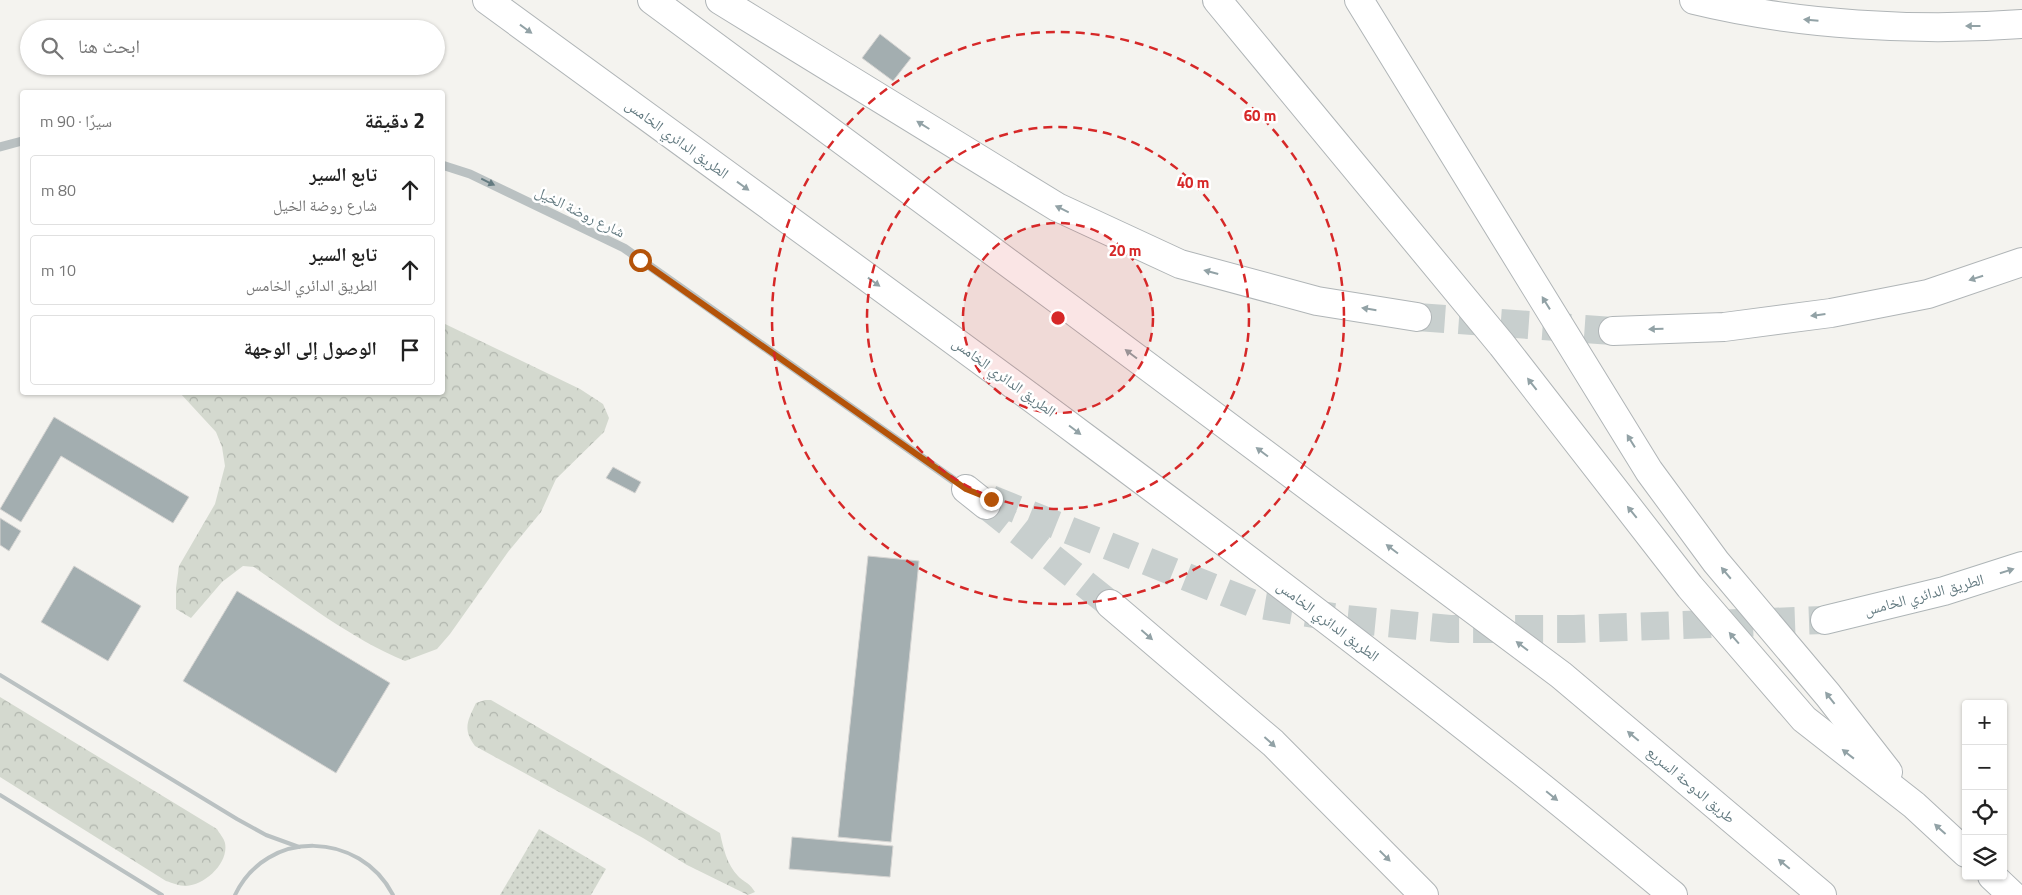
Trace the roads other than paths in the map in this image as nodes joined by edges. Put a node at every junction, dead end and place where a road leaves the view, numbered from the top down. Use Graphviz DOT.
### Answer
graph roads {
  1 [pos="487,0"];
  2 [pos="652,0"];
  3 [pos="720,0"];
  4 [pos="1217,0"];
  5 [pos="1359,0"];
  6 [pos="1694,0"];
  7 [pos="2022,24"];
  8 [pos="20,142"];
  9 [pos="0,147"];
  10 [pos="445,166"];
  11 [pos="2022,262"];
  12 [pos="1418,317"];
  13 [pos="1613,331"];
  14 [pos="981,498"];
  15 [pos="2022,566"];
  16 [pos="1110,604"];
  17 [pos="1825,620"];
  18 [pos="0,675"];
  19 [pos="0,795"];
  20 [pos="1914,805"];
  21 [pos="299,847"];
  22 [pos="1962,849"];
  23 [pos="1996,880"];
  24 [pos="162,895"];
  25 [pos="235,895"];
  26 [pos="394,895"];
  27 [pos="1424,895"];
  28 [pos="1673,895"];
  29 [pos="1822,895"];
  30 [pos="2012,895"];
  1 -- 28 [label="main road, الطريق الدائري الخامس, one-way"];
  29 -- 2 [label="main road, طريق الدوحة السريع, one-way"];
  12 -- 3 [label="main road, one-way"];
  20 -- 4 [label="main road, one-way"];
  20 -- 5 [label="main road, one-way"];
  7 -- 6 [label="main road, one-way"];
  8 -- 9 [label="street"];
  10 -- 14 [label="street, شارع روضة الخيل, one-way"];
  11 -- 13 [label="main road, one-way"];
  17 -- 15 [label="main road, الطريق الدائري الخامس, one-way"];
  16 -- 27 [label="main road, one-way"];
  18 -- 21 [label="lane"];
  19 -- 24 [label="lane"];
  22 -- 20 [label="main road, one-way"];
  21 -- 25 [label="lane"];
  21 -- 26 [label="lane"];
  23 -- 30 [label="main road"];
}
